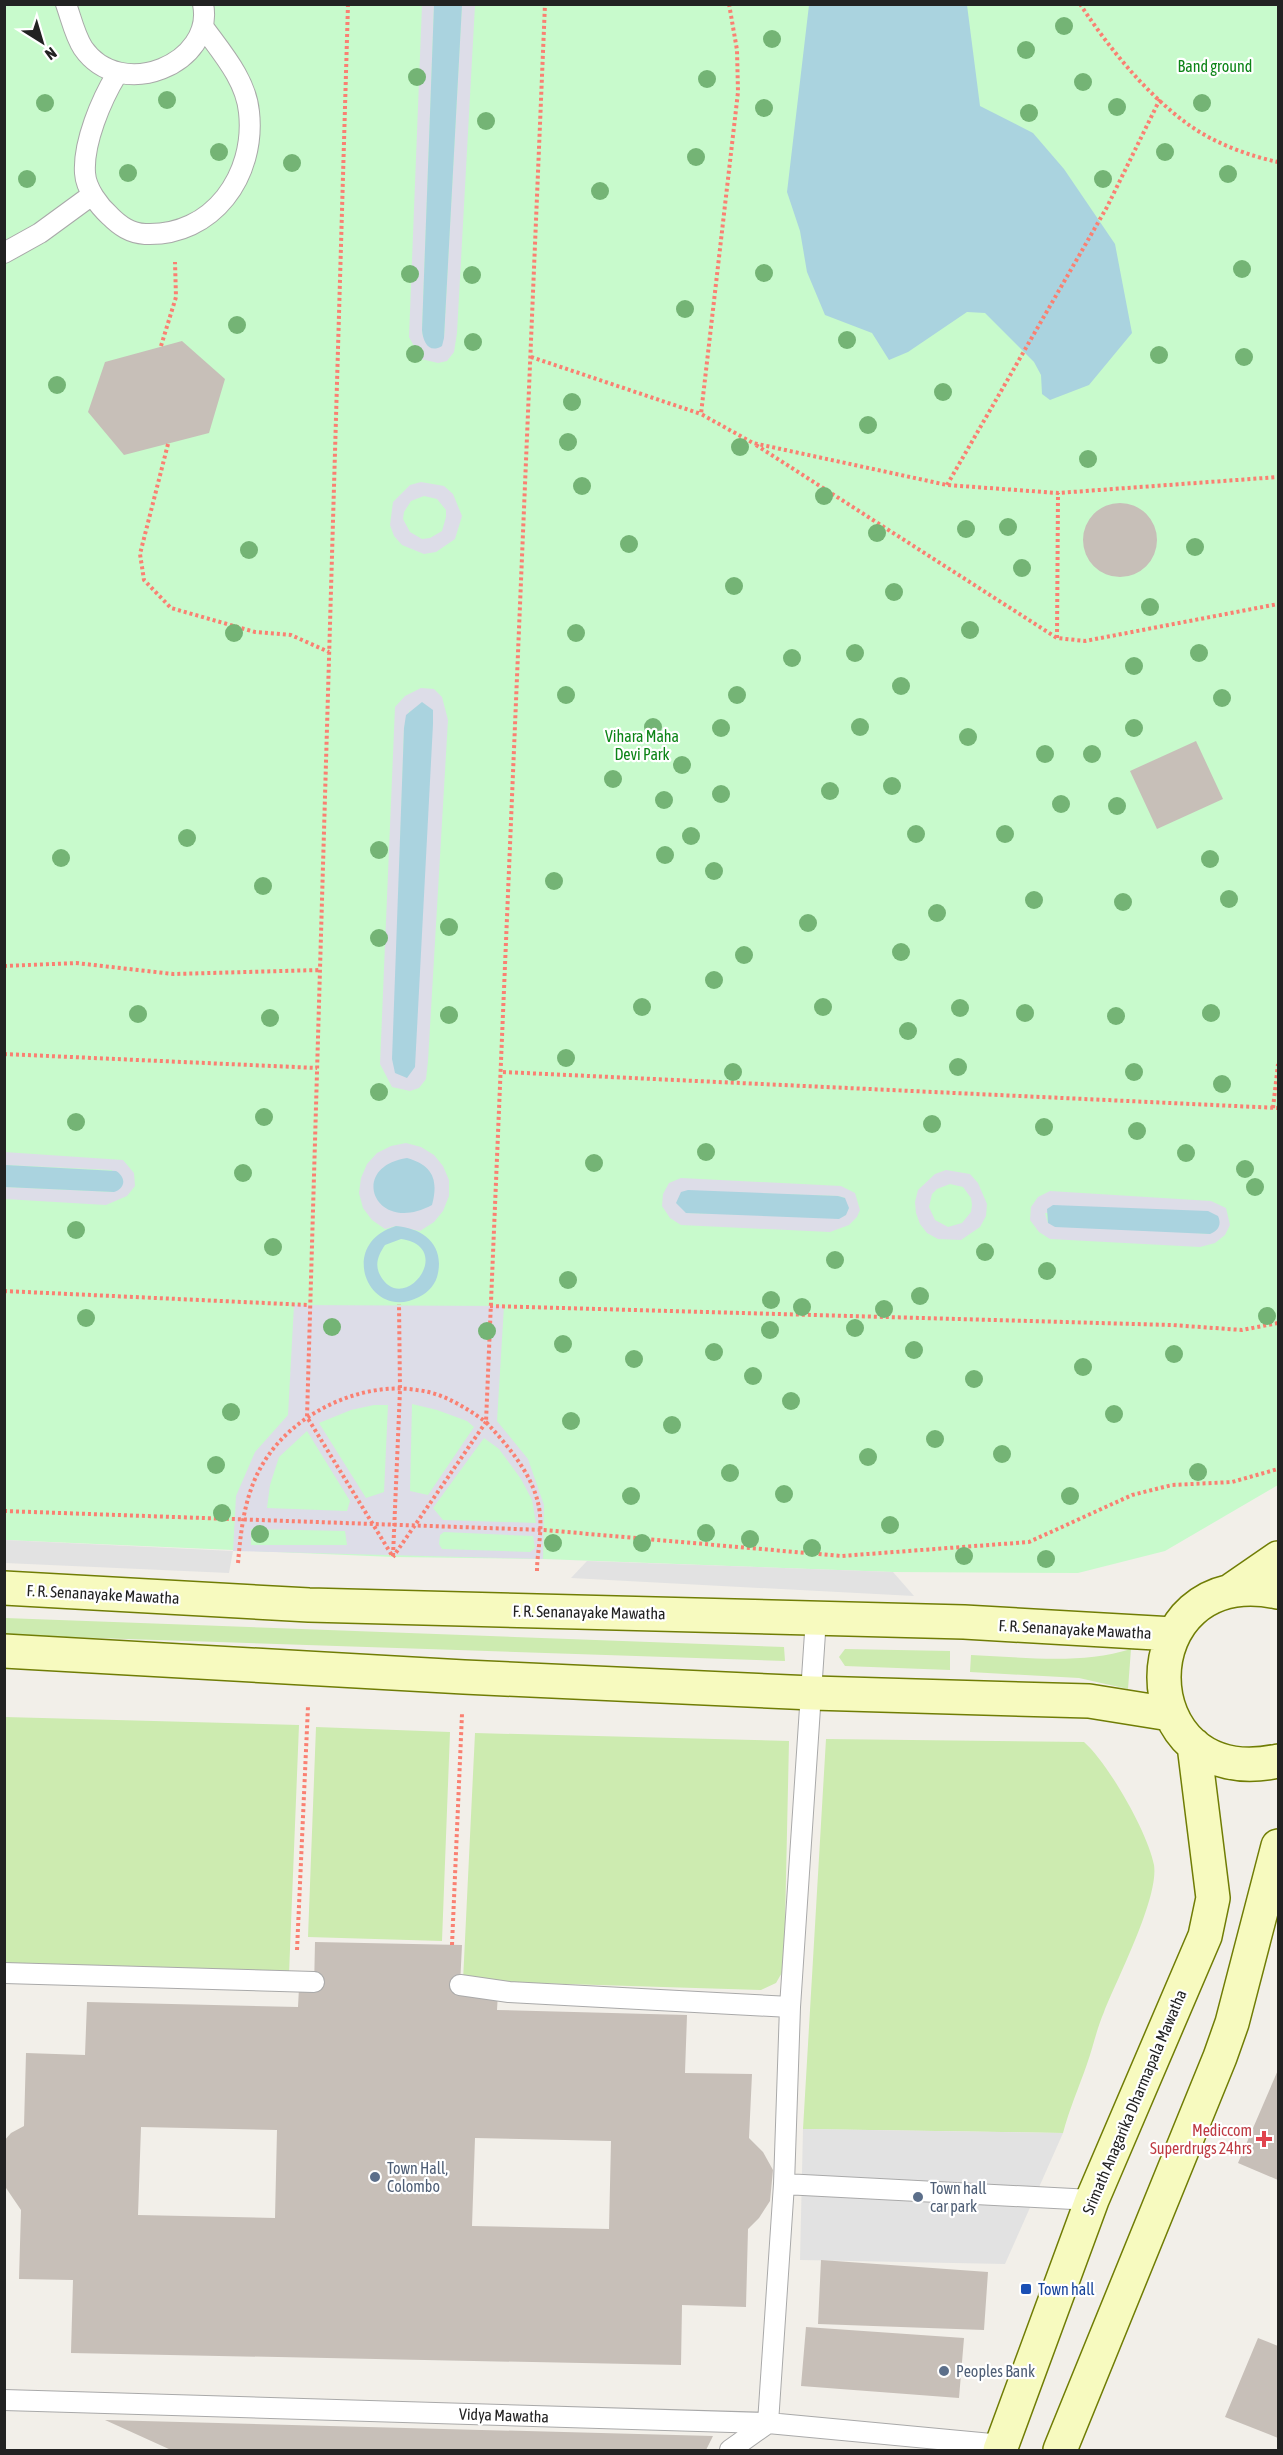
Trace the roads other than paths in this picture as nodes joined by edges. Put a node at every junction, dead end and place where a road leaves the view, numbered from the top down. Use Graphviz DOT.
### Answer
graph roads {
  1 [pos="66,4"];
  2 [pos="203,4"];
  3 [pos="204,28"];
  4 [pos="117,74"];
  5 [pos="92,195"];
  6 [pos="4,253"];
  7 [pos="1278,1558"];
  8 [pos="4,1588"];
  9 [pos="1233,1589"];
  10 [pos="1278,1592"];
  11 [pos="816,1618"];
  12 [pos="1173,1634"];
  13 [pos="4,1651"];
  14 [pos="813,1693"];
  15 [pos="1170,1714"];
  16 [pos="1194,1745"];
  17 [pos="1278,1761"];
  18 [pos="1278,1846"];
  19 [pos="1278,1935"];
  20 [pos="4,1973"];
  21 [pos="305,1981"];
  22 [pos="460,1985"];
  23 [pos="790,2007"];
  24 [pos="1232,2023"];
  25 [pos="784,2184"];
  26 [pos="1092,2200"];
  27 [pos="4,2400"];
  28 [pos="768,2423"];
  29 [pos="1001,2448"];
  30 [pos="730,2451"];
  31 [pos="1060,2451"];
  1 -- 4 [label="lane"];
  2 -- 3 [label="lane"];
  3 -- 4 [label="lane"];
  3 -- 5 [label="lane"];
  4 -- 5 [label="lane"];
  5 -- 6 [label="lane"];
  7 -- 9 [label="main road"];
  8 -- 11 [label="main road, F. R. Senanayake Mawatha"];
  9 -- 10 [label="main road"];
  9 -- 12 [label="main road"];
  11 -- 12 [label="main road, F. R. Senanayake Mawatha"];
  11 -- 14 [label="lane"];
  12 -- 15 [label="main road"];
  13 -- 14 [label="main road"];
  14 -- 15 [label="main road"];
  14 -- 23 [label="lane"];
  15 -- 16 [label="main road"];
  16 -- 17 [label="main road"];
  16 -- 26 [label="main road, Srimath Anagarika Dharmapala Mawatha"];
  18 -- 24 [label="main road"];
  19 -- 24 [label="main road"];
  20 -- 21 [label="lane"];
  22 -- 23 [label="lane"];
  23 -- 25 [label="lane"];
  24 -- 31 [label="main road"];
  25 -- 26 [label="lane"];
  25 -- 28 [label="lane"];
  26 -- 29 [label="main road, Srimath Anagarika Dharmapala Mawatha"];
  27 -- 28 [label="lane, Vidya Mawatha"];
  28 -- 29 [label="lane, Vidya Mawatha"];
  28 -- 30 [label="lane"];
}
